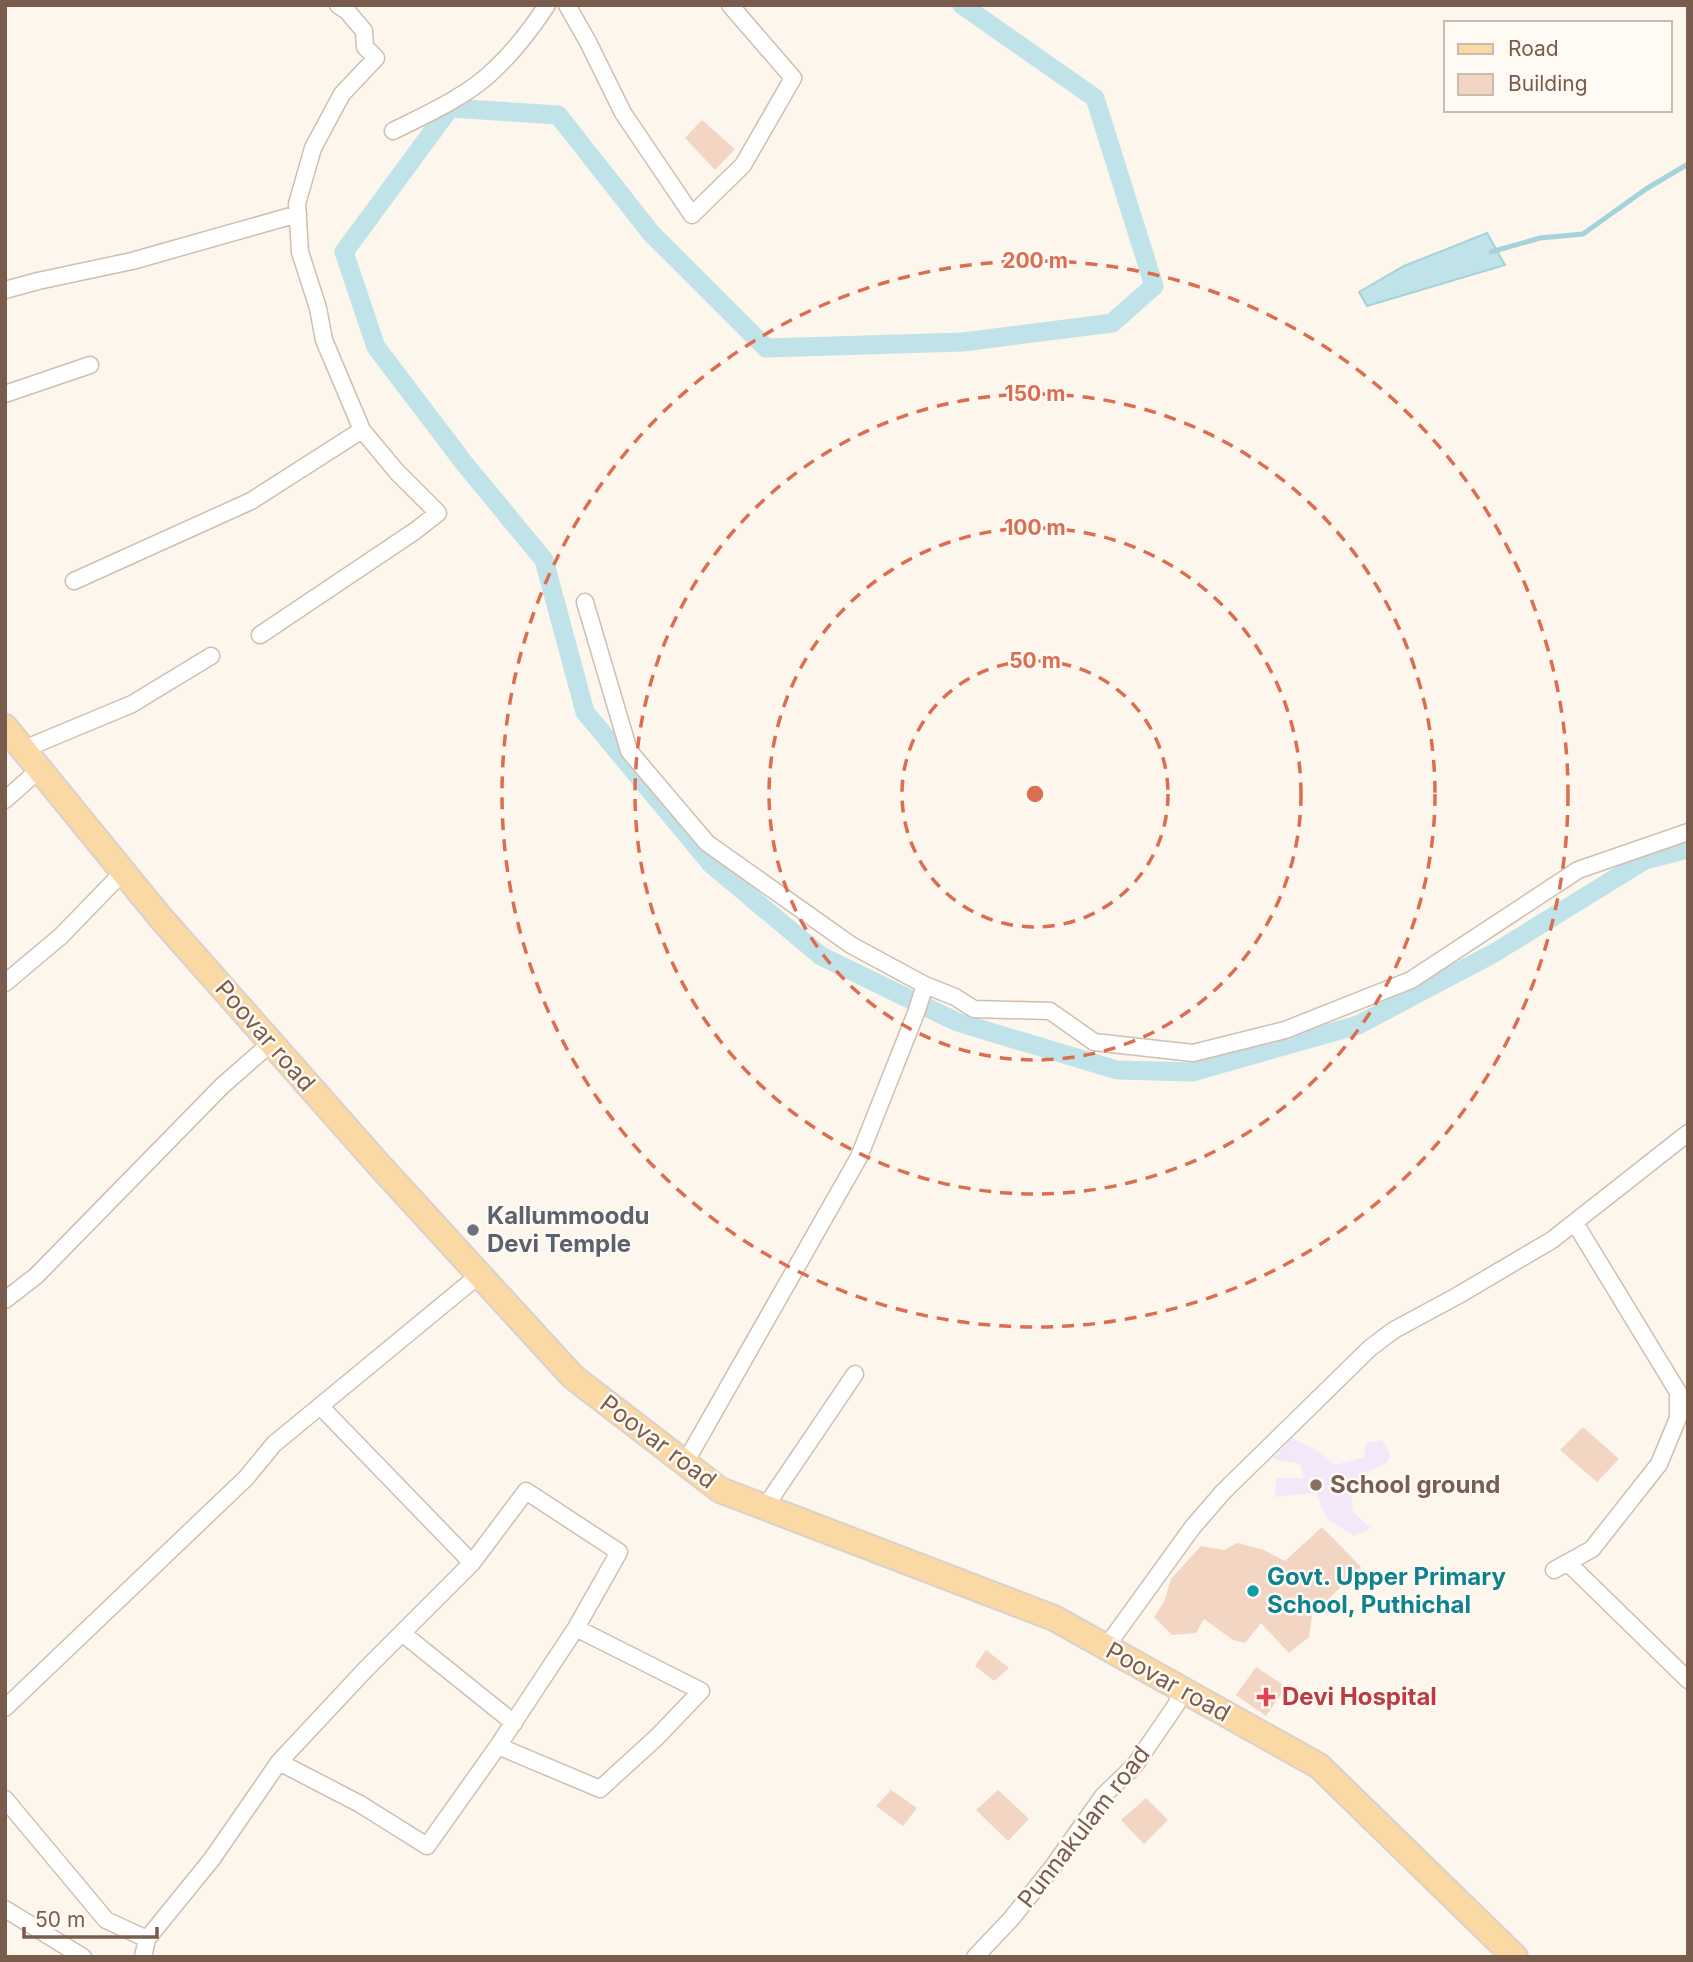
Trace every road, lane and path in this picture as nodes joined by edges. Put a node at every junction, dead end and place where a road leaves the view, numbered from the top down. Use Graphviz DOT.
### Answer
graph roads {
  1 [pos="338,5"];
  2 [pos="547,5"];
  3 [pos="567,5"];
  4 [pos="730,5"];
  5 [pos="393,131"];
  6 [pos="298,214"];
  7 [pos="5,290"];
  8 [pos="90,365"];
  9 [pos="5,394"];
  10 [pos="362,430"];
  11 [pos="74,581"];
  12 [pos="585,603"];
  13 [pos="260,635"];
  14 [pos="211,656"];
  15 [pos="5,727"];
  16 [pos="23,749"];
  17 [pos="40,769"];
  18 [pos="5,800"];
  19 [pos="1688,832"];
  20 [pos="123,872"];
  21 [pos="5,983"];
  22 [pos="924,988"];
  23 [pos="271,1043"];
  24 [pos="1688,1133"];
  25 [pos="1575,1223"];
  26 [pos="479,1275"];
  27 [pos="5,1300"];
  28 [pos="855,1374"];
  29 [pos="320,1406"];
  30 [pos="685,1463"];
  31 [pos="765,1507"];
  32 [pos="472,1563"];
  33 [pos="576,1628"];
  34 [pos="402,1633"];
  35 [pos="1106,1647"];
  36 [pos="1688,1679"];
  37 [pos="1183,1690"];
  38 [pos="5,1708"];
  39 [pos="514,1723"];
  40 [pos="498,1746"];
  41 [pos="279,1762"];
  42 [pos="5,1798"];
  43 [pos="5,1909"];
  44 [pos="147,1939"];
  45 [pos="83,1957"];
  46 [pos="143,1957"];
  47 [pos="975,1957"];
  48 [pos="1514,1957"];
  1 -- 6 [label="street"];
  2 -- 5 [label="street"];
  3 -- 4 [label="street"];
  6 -- 7 [label="street"];
  6 -- 10 [label="street"];
  8 -- 9 [label="street"];
  10 -- 11 [label="street"];
  10 -- 13 [label="street"];
  12 -- 22 [label="street"];
  14 -- 16 [label="street"];
  15 -- 16 [label="main road, Poovar road"];
  16 -- 17 [label="main road, Poovar road"];
  17 -- 18 [label="street"];
  17 -- 20 [label="main road, Poovar road"];
  19 -- 22 [label="street"];
  20 -- 21 [label="street"];
  20 -- 23 [label="main road, Poovar road"];
  22 -- 30 [label="street"];
  23 -- 26 [label="main road, Poovar road"];
  23 -- 27 [label="street"];
  24 -- 25 [label="street"];
  25 -- 35 [label="street"];
  25 -- 36 [label="street"];
  26 -- 29 [label="street"];
  26 -- 30 [label="main road, Poovar road"];
  28 -- 31 [label="street"];
  29 -- 32 [label="street"];
  29 -- 38 [label="street"];
  30 -- 31 [label="main road, Poovar road"];
  31 -- 35 [label="main road, Poovar road"];
  32 -- 33 [label="street"];
  32 -- 34 [label="street"];
  33 -- 39 [label="street"];
  33 -- 40 [label="street"];
  34 -- 39 [label="street"];
  34 -- 41 [label="street"];
  35 -- 37 [label="main road, Poovar road"];
  37 -- 47 [label="street, Punnakulam road"];
  37 -- 48 [label="main road, Poovar road"];
  39 -- 40 [label="street"];
  40 -- 41 [label="street"];
  41 -- 44 [label="street"];
  42 -- 44 [label="street"];
  43 -- 45 [label="street"];
  44 -- 46 [label="street"];
}
